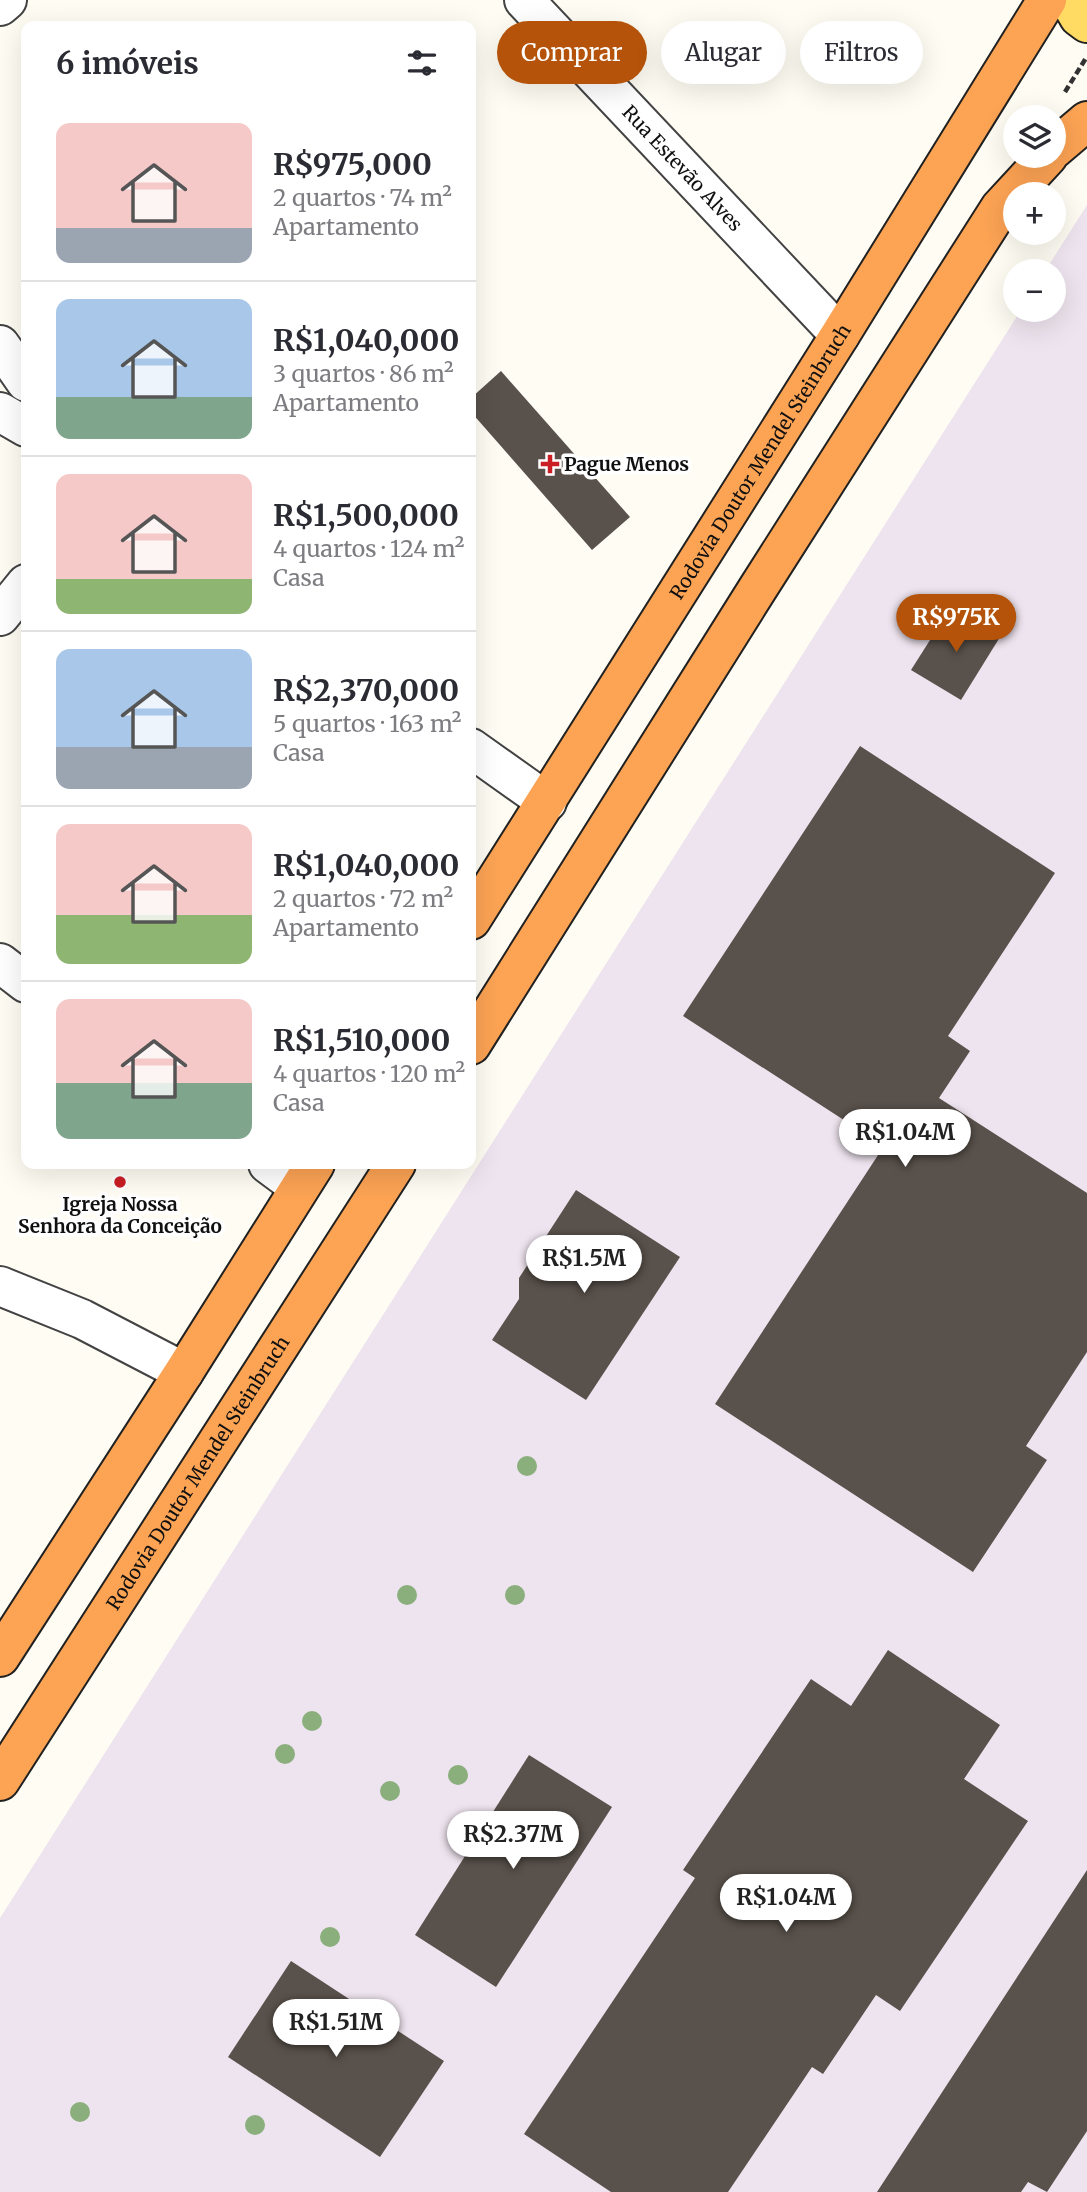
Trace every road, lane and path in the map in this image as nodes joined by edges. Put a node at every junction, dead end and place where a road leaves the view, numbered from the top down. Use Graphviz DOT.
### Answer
graph roads {
  1 [pos="7,0"];
  2 [pos="1047,0"];
  3 [pos="1069,0"];
  4 [pos="528,1"];
  5 [pos="0,6"];
  6 [pos="1087,23"];
  7 [pos="1087,57"];
  8 [pos="1074,109"];
  9 [pos="1066,125"];
  10 [pos="1037,168"];
  11 [pos="840,335"];
  12 [pos="0,345"];
  13 [pos="21,375"];
  14 [pos="0,412"];
  15 [pos="21,424"];
  16 [pos="21,590"];
  17 [pos="0,616"];
  18 [pos="476,752"];
  19 [pos="547,802"];
  20 [pos="476,912"];
  21 [pos="0,963"];
  22 [pos="21,979"];
  23 [pos="476,1037"];
  24 [pos="284,1169"];
  25 [pos="393,1169"];
  26 [pos="307,1176"];
  27 [pos="0,1286"];
  28 [pos="184,1372"];
  29 [pos="0,1657"];
  30 [pos="0,1781"];
  1 -- 5 [label="street"];
  2 -- 11 [label="highway, Rodovia Doutor Mendel Steinbruch"];
  3 -- 6 [label="main road"];
  4 -- 11 [label="street, Rua Estevão Alves"];
  7 -- 8 [label="path"];
  8 -- 9 [label="highway"];
  10 -- 23 [label="highway"];
  11 -- 19 [label="highway, Rodovia Doutor Mendel Steinbruch"];
  12 -- 13 [label="street"];
  14 -- 15 [label="street"];
  16 -- 17 [label="street"];
  18 -- 19 [label="street"];
  19 -- 20 [label="highway, Rodovia Doutor Mendel Steinbruch"];
  21 -- 22 [label="street"];
  24 -- 26 [label="street"];
  25 -- 30 [label="highway, Rodovia Doutor Mendel Steinbruch"];
  26 -- 28 [label="highway"];
  27 -- 28 [label="street"];
  28 -- 29 [label="highway"];
}
